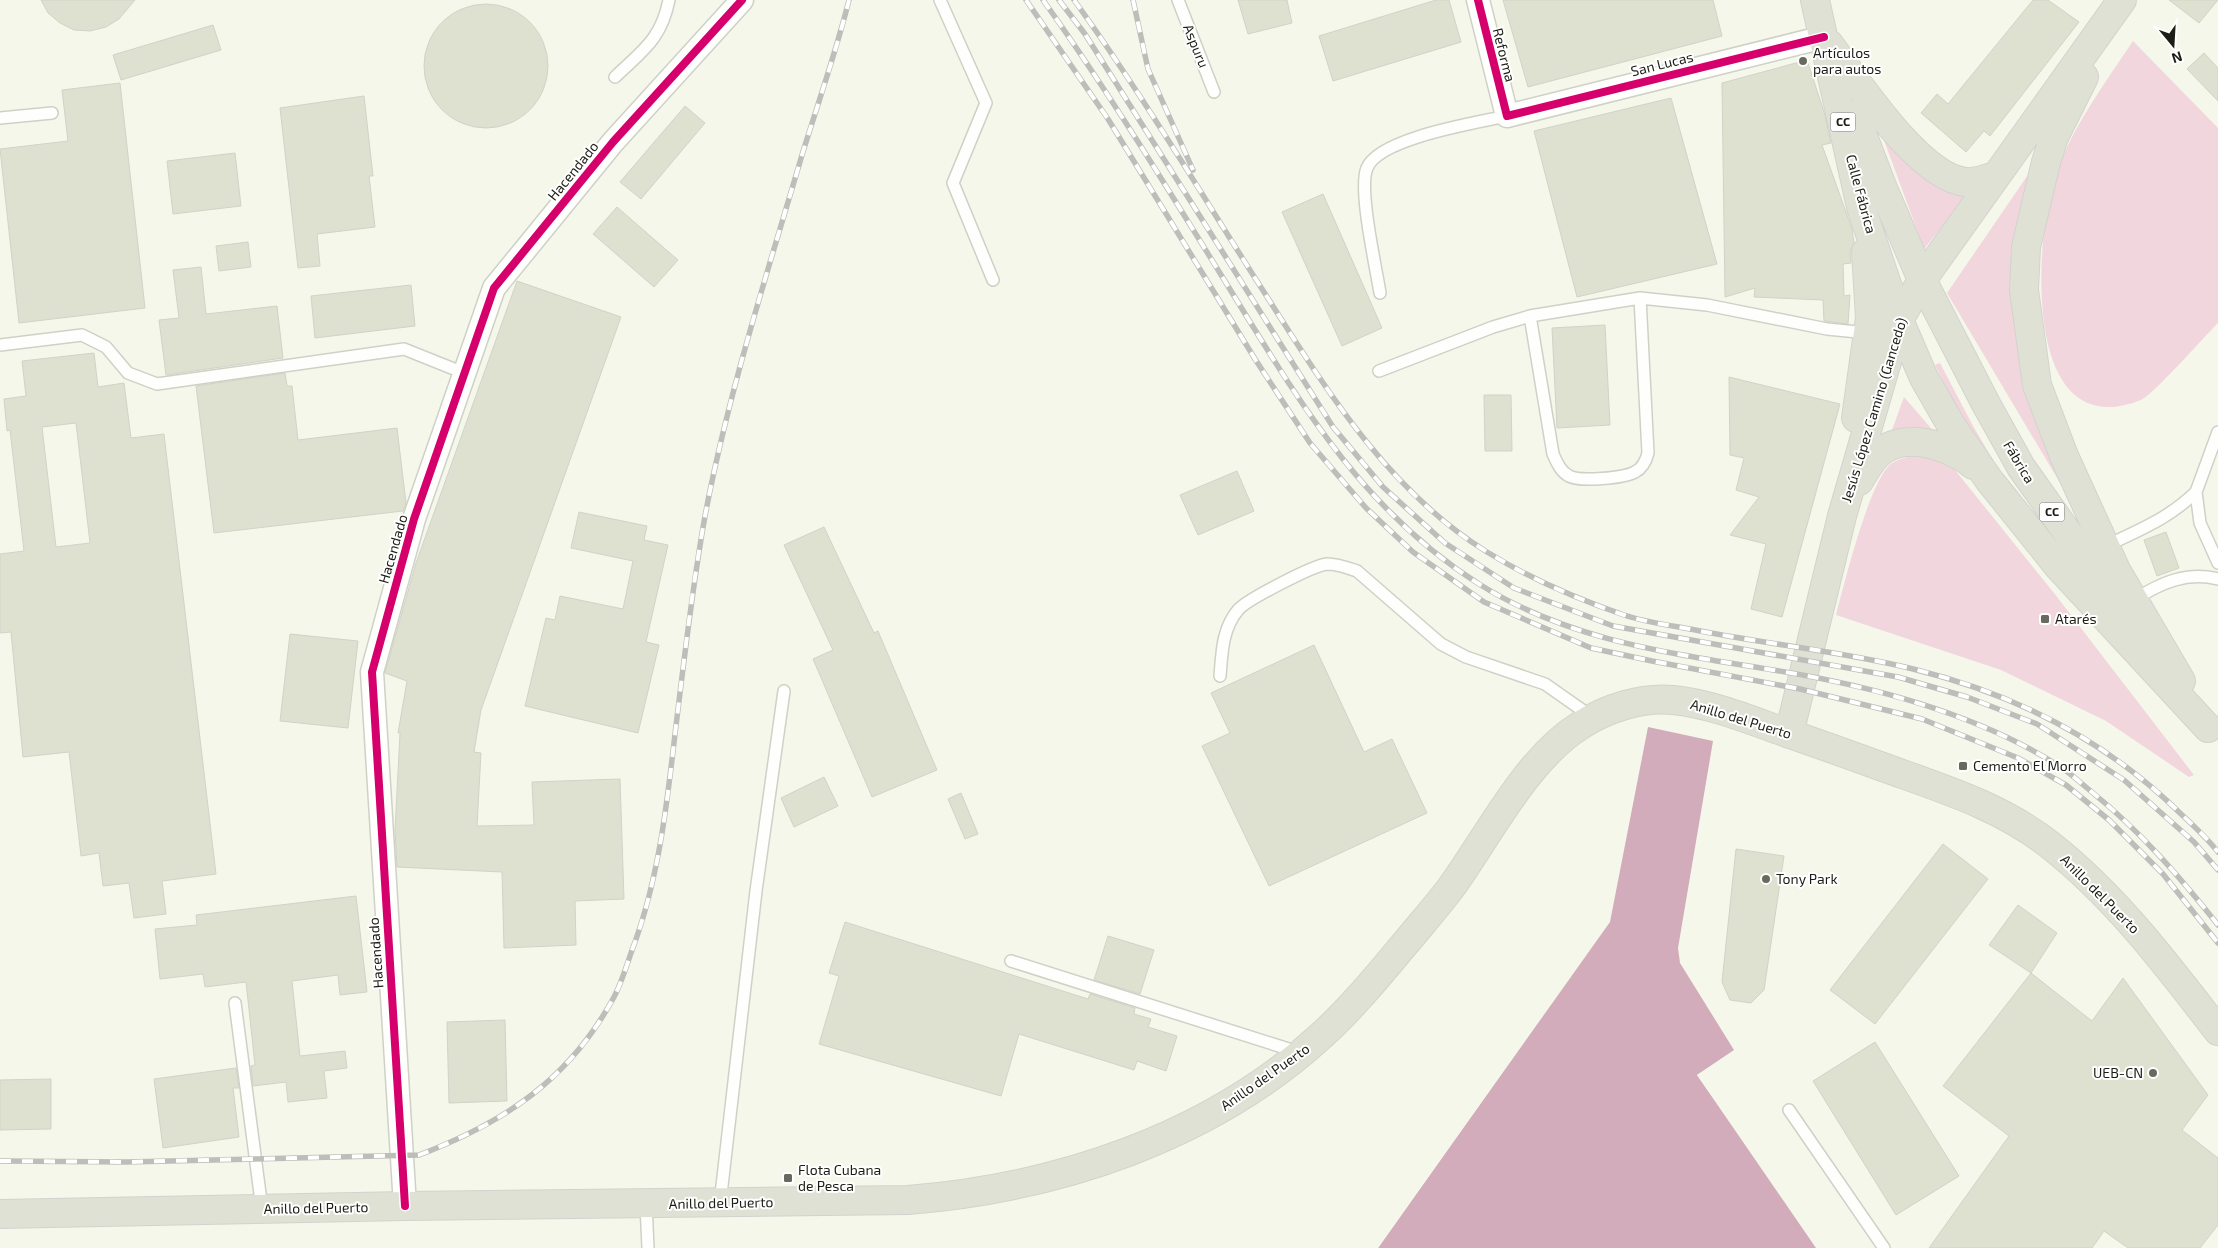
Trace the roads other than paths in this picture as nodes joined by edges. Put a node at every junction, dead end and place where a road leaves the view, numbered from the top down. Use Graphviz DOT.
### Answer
graph roads {
  1 [pos="669,0"];
  2 [pos="742,0"];
  3 [pos="940,0"];
  4 [pos="1178,0"];
  5 [pos="1478,0"];
  6 [pos="1815,0"];
  7 [pos="2124,0"];
  8 [pos="1824,37"];
  9 [pos="615,77"];
  10 [pos="1214,92"];
  11 [pos="52,114"];
  12 [pos="1507,116"];
  13 [pos="0,118"];
  14 [pos="1996,176"];
  15 [pos="993,280"];
  16 [pos="1922,280"];
  17 [pos="1380,293"];
  18 [pos="1640,298"];
  19 [pos="1530,316"];
  20 [pos="1885,332"];
  21 [pos="0,342"];
  22 [pos="1379,371"];
  23 [pos="464,373"];
  24 [pos="2218,432"];
  25 [pos="1989,480"];
  26 [pos="2196,492"];
  27 [pos="1842,516"];
  28 [pos="2082,562"];
  29 [pos="2218,563"];
  30 [pos="2218,579"];
  31 [pos="2121,609"];
  32 [pos="1220,676"];
  33 [pos="784,691"];
  34 [pos="1592,718"];
  35 [pos="1789,734"];
  36 [pos="2213,735"];
  37 [pos="1010,961"];
  38 [pos="235,1003"];
  39 [pos="2218,1031"];
  40 [pos="1300,1052"];
  41 [pos="1789,1110"];
  42 [pos="720,1203"];
  43 [pos="646,1204"];
  44 [pos="405,1206"];
  45 [pos="262,1209"];
  46 [pos="0,1214"];
  47 [pos="648,1248"];
  48 [pos="1884,1248"];
  1 -- 9 [label="lane"];
  2 -- 23 [label="street, Hacendado"];
  3 -- 15 [label="lane"];
  4 -- 10 [label="lane, Aspuru"];
  5 -- 12 [label="street, Reforma"];
  6 -- 8 [label="main road, Calle Fábrica / CC"];
  7 -- 14 [label="main road, Jesús López Camino (Gancedo)"];
  7 -- 28 [label="main road"];
  8 -- 12 [label="street, San Lucas"];
  8 -- 14 [label="main road"];
  8 -- 16 [label="main road, Calle Fábrica / CC"];
  8 -- 20 [label="main road, Calle Fábrica / CC"];
  11 -- 13 [label="lane"];
  12 -- 17 [label="lane, San Lucas"];
  14 -- 16 [label="main road, Jesús López Camino (Gancedo)"];
  16 -- 20 [label="main road, Jesús López Camino (Gancedo)"];
  16 -- 28 [label="main road, Fábrica / CC"];
  18 -- 19 [label="lane"];
  18 -- 19 [label="lane"];
  18 -- 20 [label="lane"];
  19 -- 22 [label="lane"];
  20 -- 25 [label="main road, Fábrica / CC"];
  20 -- 27 [label="main road"];
  21 -- 23 [label="lane"];
  23 -- 44 [label="street, Hacendado"];
  24 -- 26 [label="lane"];
  25 -- 27 [label="main road"];
  25 -- 28 [label="main road, Fábrica / CC"];
  26 -- 28 [label="lane"];
  26 -- 29 [label="lane"];
  27 -- 35 [label="main road, Jesús López Camino (Gancedo)"];
  28 -- 31 [label="main road"];
  28 -- 31 [label="main road, Fábrica / CC"];
  30 -- 31 [label="lane"];
  31 -- 36 [label="main road"];
  32 -- 34 [label="lane"];
  33 -- 42 [label="lane"];
  34 -- 35 [label="main road, Anillo del Puerto"];
  34 -- 40 [label="main road, Anillo del Puerto"];
  35 -- 39 [label="main road, Anillo del Puerto"];
  37 -- 40 [label="lane"];
  38 -- 45 [label="lane"];
  40 -- 42 [label="main road, Anillo del Puerto"];
  41 -- 48 [label="lane"];
  42 -- 43 [label="main road, Anillo del Puerto"];
  43 -- 44 [label="main road, Anillo del Puerto"];
  43 -- 47 [label="lane"];
  44 -- 45 [label="main road, Anillo del Puerto"];
  45 -- 46 [label="main road, Anillo del Puerto"];
}
